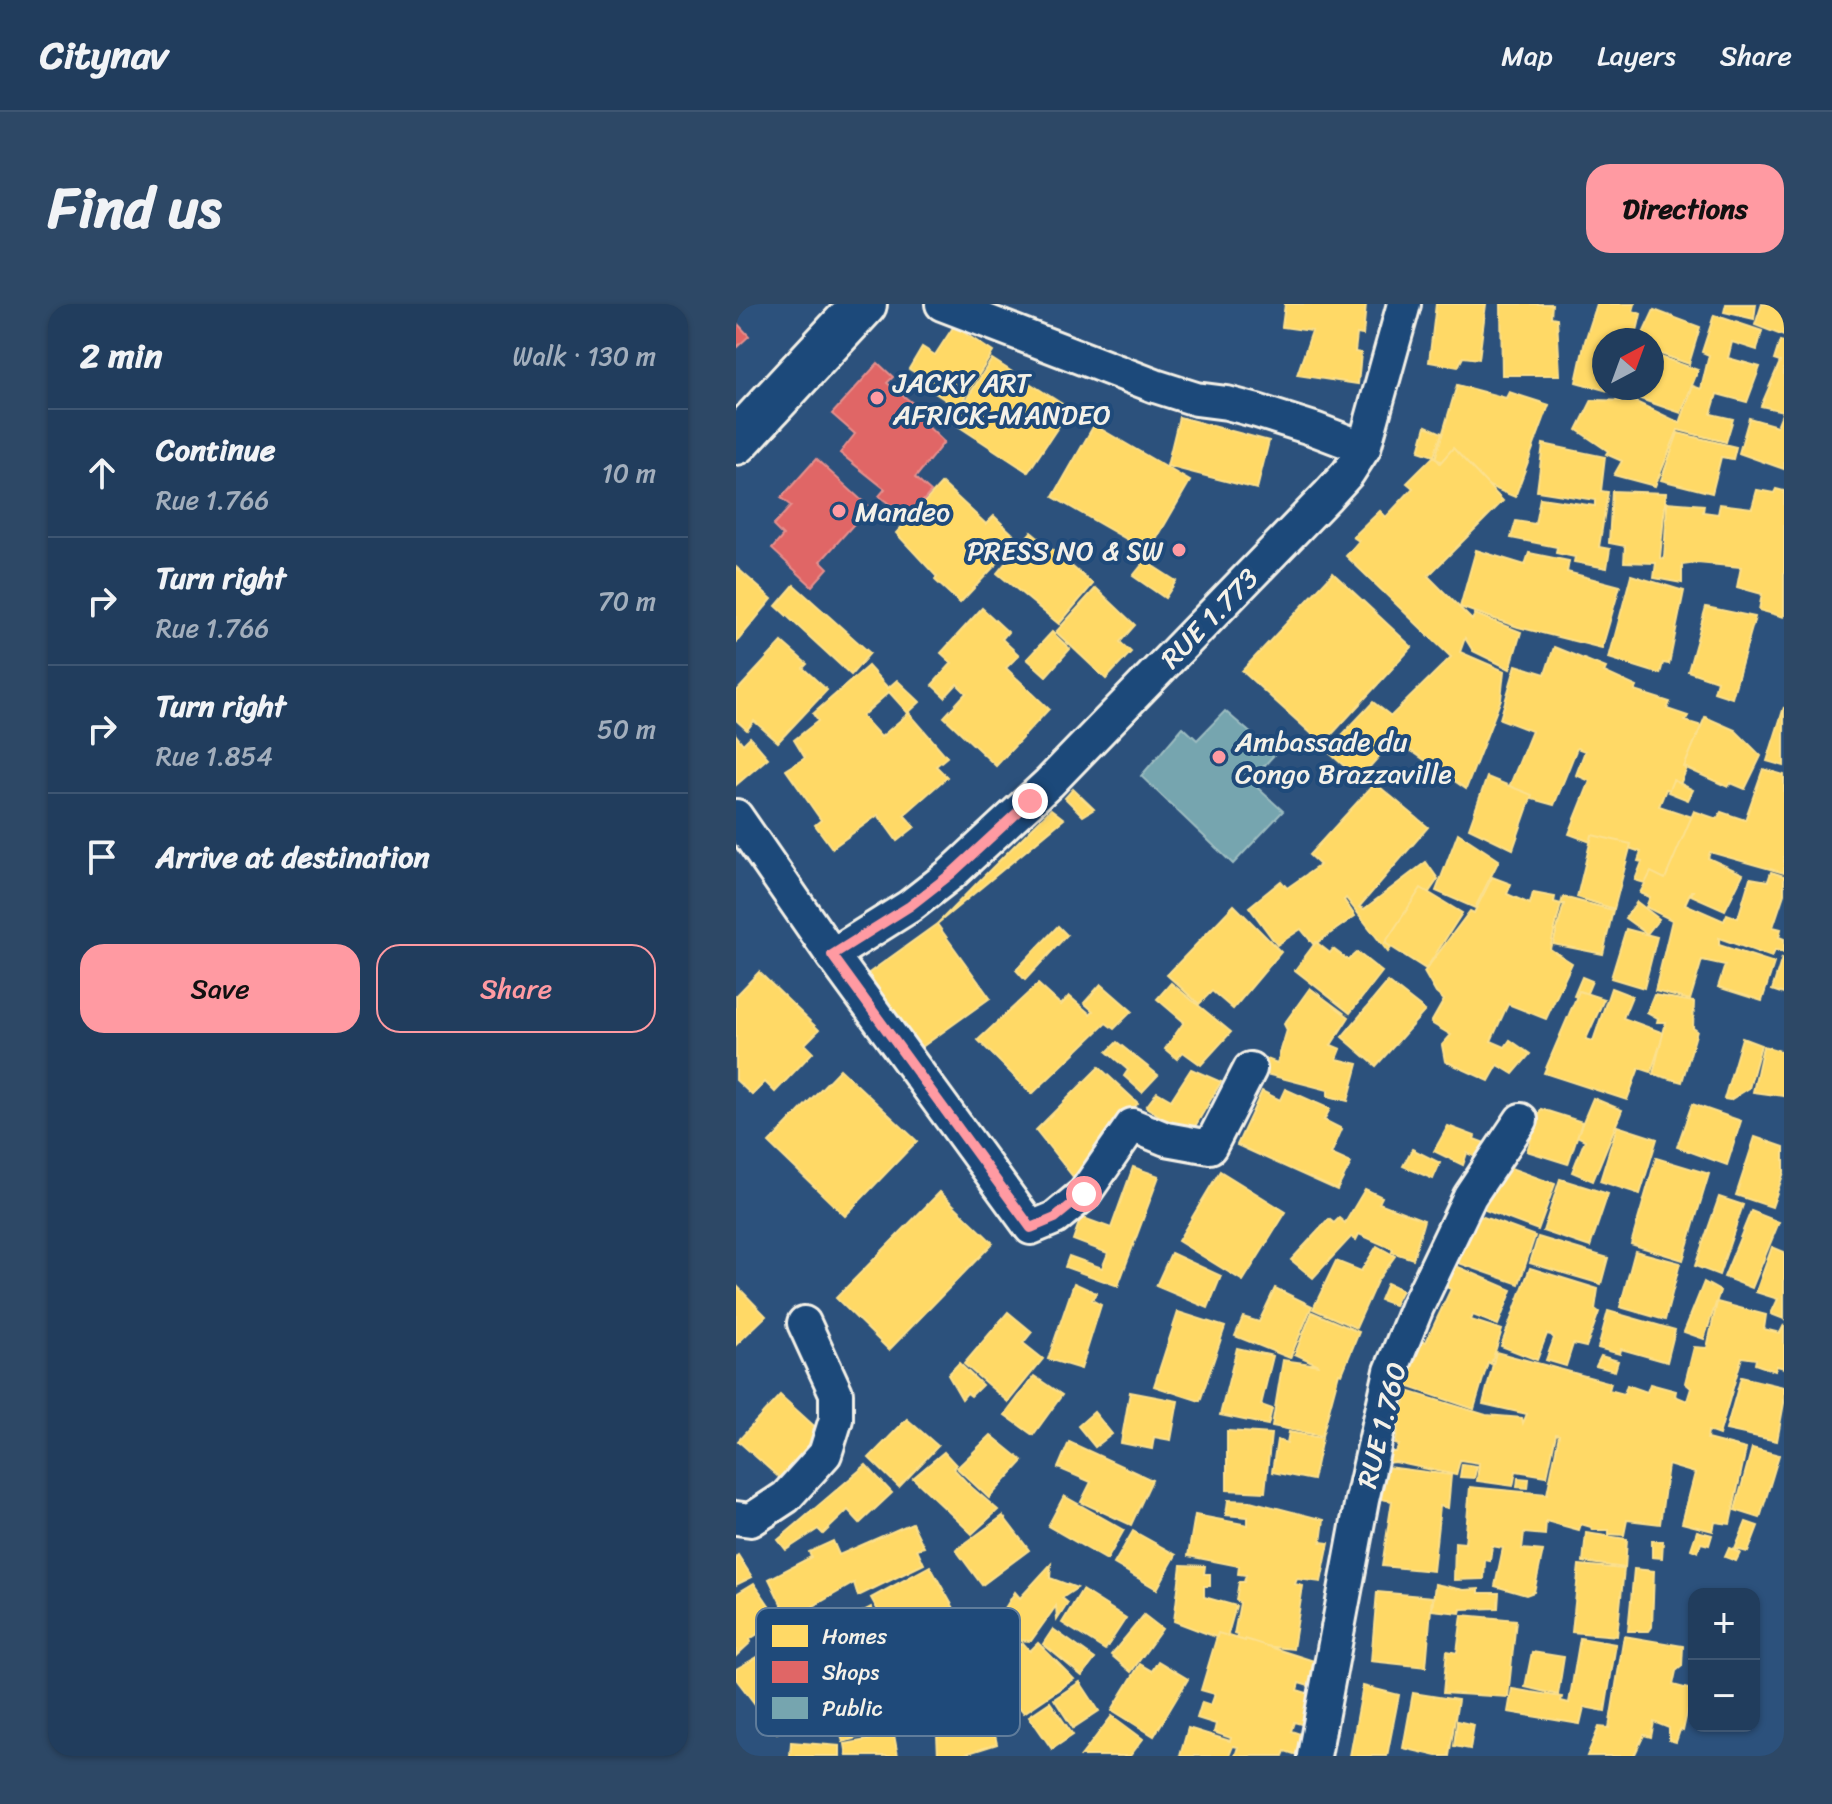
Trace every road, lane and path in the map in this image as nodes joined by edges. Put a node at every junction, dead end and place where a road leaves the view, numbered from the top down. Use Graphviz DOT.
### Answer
graph roads {
  1 [pos="864,304"];
  2 [pos="942,304"];
  3 [pos="1404,304"];
  4 [pos="736,442"];
  5 [pos="1364,448"];
  6 [pos="736,816"];
  7 [pos="832,955"];
  8 [pos="1250,1069"];
  9 [pos="1521,1120"];
  10 [pos="804,1323"];
  11 [pos="736,1518"];
  12 [pos="1314,1756"];
  1 -- 4 [label="street"];
  2 -- 5 [label="street"];
  3 -- 5 [label="street, RUE 1.773"];
  5 -- 7 [label="street, RUE 1.773"];
  6 -- 7 [label="street"];
  7 -- 8 [label="street"];
  9 -- 12 [label="street, RUE 1.760"];
  10 -- 11 [label="street"];
}
